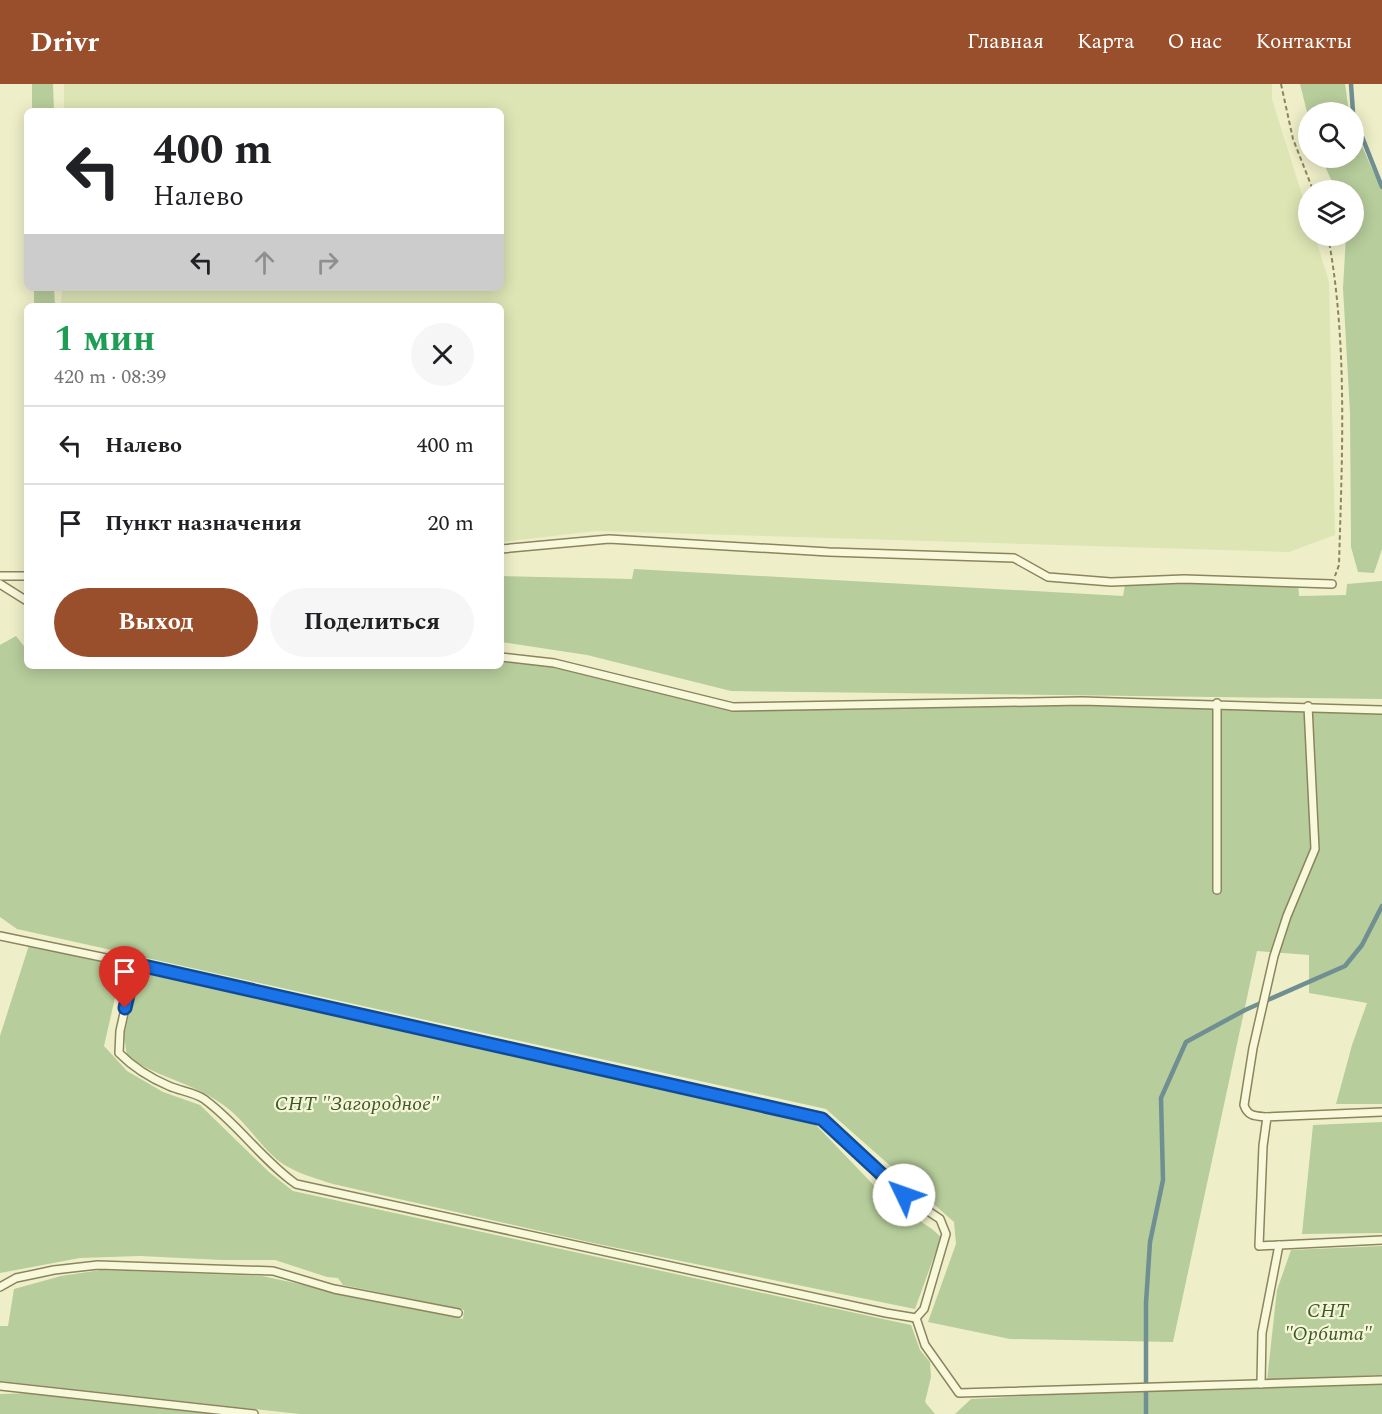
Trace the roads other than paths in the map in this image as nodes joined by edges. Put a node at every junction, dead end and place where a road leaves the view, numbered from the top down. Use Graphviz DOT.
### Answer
graph roads {
  1 [pos="504,549"];
  2 [pos="0,576"];
  3 [pos="24,576"];
  4 [pos="0,584"];
  5 [pos="1332,584"];
  6 [pos="24,599"];
  7 [pos="504,657"];
  8 [pos="1217,703"];
  9 [pos="1308,706"];
  10 [pos="1382,710"];
  11 [pos="1217,890"];
  12 [pos="0,936"];
  13 [pos="135,964"];
  14 [pos="1382,1112"];
  15 [pos="1268,1117"];
  16 [pos="1382,1240"];
  17 [pos="1279,1245"];
  18 [pos="0,1287"];
  19 [pos="458,1313"];
  20 [pos="916,1318"];
  21 [pos="1382,1380"];
  22 [pos="1261,1384"];
  23 [pos="0,1386"];
  24 [pos="254,1414"];
  1 -- 5 [label="lane"];
  2 -- 3 [label="lane"];
  4 -- 6 [label="lane"];
  7 -- 8 [label="lane"];
  8 -- 9 [label="lane"];
  8 -- 11 [label="lane"];
  9 -- 10 [label="lane"];
  9 -- 15 [label="lane"];
  12 -- 13 [label="lane"];
  13 -- 20 [label="lane"];
  13 -- 20 [label="lane"];
  14 -- 15 [label="lane"];
  15 -- 17 [label="lane"];
  16 -- 17 [label="lane"];
  17 -- 22 [label="lane"];
  18 -- 19 [label="lane"];
  20 -- 22 [label="lane"];
  21 -- 22 [label="lane"];
  23 -- 24 [label="lane"];
}
